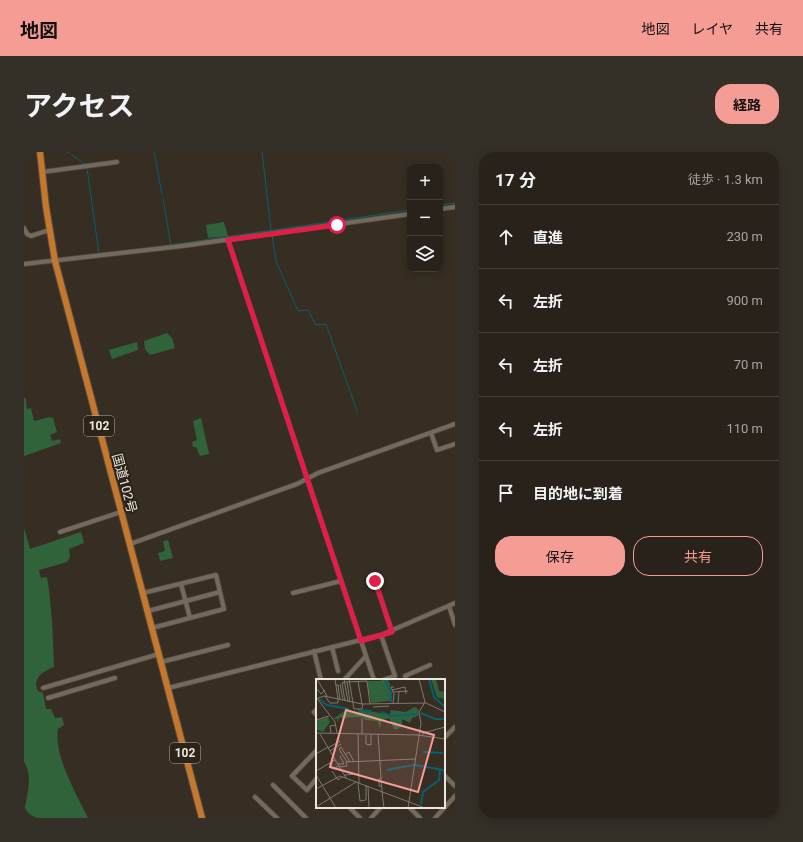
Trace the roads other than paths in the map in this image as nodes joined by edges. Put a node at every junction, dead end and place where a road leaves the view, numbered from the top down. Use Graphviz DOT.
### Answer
graph roads {
  1 [pos="40,152"];
  2 [pos="117,162"];
  3 [pos="42,172"];
  4 [pos="455,207"];
  5 [pos="443,209"];
  6 [pos="407,214"];
  7 [pos="24,228"];
  8 [pos="49,230"];
  9 [pos="228,240"];
  10 [pos="55,262"];
  11 [pos="24,264"];
  12 [pos="455,424"];
  13 [pos="431,433"];
  14 [pos="454,444"];
  15 [pos="455,450"];
  16 [pos="308,478"];
  17 [pos="122,512"];
  18 [pos="60,532"];
  19 [pos="130,544"];
  20 [pos="341,581"];
  21 [pos="375,581"];
  22 [pos="181,584"];
  23 [pos="220,592"];
  24 [pos="293,593"];
  25 [pos="143,594"];
  26 [pos="185,601"];
  27 [pos="455,603"];
  28 [pos="449,606"];
  29 [pos="148,611"];
  30 [pos="190,618"];
  31 [pos="455,625"];
  32 [pos="152,628"];
  33 [pos="392,632"];
  34 [pos="381,635"];
  35 [pos="361,641"];
  36 [pos="228,645"];
  37 [pos="332,647"];
  38 [pos="314,651"];
  39 [pos="159,654"];
  40 [pos="366,656"];
  41 [pos="161,662"];
  42 [pos="430,665"];
  43 [pos="338,671"];
  44 [pos="115,678"];
  45 [pos="76,679"];
  46 [pos="321,679"];
  47 [pos="345,679"];
  48 [pos="374,679"];
  49 [pos="386,679"];
  50 [pos="406,679"];
  51 [pos="43,688"];
  52 [pos="168,688"];
  53 [pos="79,689"];
  54 [pos="48,698"];
  55 [pos="455,727"];
  56 [pos="445,737"];
  57 [pos="316,751"];
  58 [pos="445,776"];
  59 [pos="316,779"];
  60 [pos="273,785"];
  61 [pos="455,786"];
  62 [pos="455,796"];
  63 [pos="255,797"];
  64 [pos="445,807"];
  65 [pos="350,808"];
  66 [pos="380,808"];
  67 [pos="411,808"];
  68 [pos="444,808"];
  69 [pos="202,818"];
  70 [pos="278,818"];
  71 [pos="306,818"];
  72 [pos="360,818"];
  73 [pos="371,818"];
  74 [pos="420,818"];
  75 [pos="435,818"];
  1 -- 3 [label="highway, 国道102号 / 102"];
  2 -- 3 [label="street"];
  3 -- 8 [label="highway, 国道102号 / 102"];
  4 -- 5 [label="street"];
  6 -- 9 [label="street"];
  7 -- 8 [label="street"];
  8 -- 10 [label="highway, 国道102号 / 102"];
  9 -- 10 [label="street"];
  9 -- 16 [label="street"];
  10 -- 11 [label="street"];
  10 -- 17 [label="highway, 国道102号 / 102"];
  12 -- 13 [label="street"];
  13 -- 14 [label="street"];
  13 -- 16 [label="street"];
  14 -- 15 [label="street"];
  16 -- 19 [label="street"];
  16 -- 20 [label="street"];
  17 -- 18 [label="street"];
  17 -- 19 [label="highway, 国道102号 / 102"];
  19 -- 25 [label="highway, 国道102号 / 102"];
  20 -- 24 [label="street"];
  20 -- 35 [label="street"];
  21 -- 33 [label="street"];
  22 -- 23 [label="street"];
  22 -- 25 [label="street"];
  22 -- 26 [label="street"];
  23 -- 26 [label="street"];
  23 -- 30 [label="street"];
  25 -- 29 [label="highway, 国道102号 / 102"];
  26 -- 29 [label="street"];
  26 -- 30 [label="street"];
  27 -- 28 [label="street"];
  28 -- 31 [label="street"];
  28 -- 33 [label="street"];
  29 -- 32 [label="highway, 国道102号 / 102"];
  30 -- 32 [label="street"];
  32 -- 39 [label="highway, 国道102号 / 102"];
  33 -- 34 [label="street"];
  34 -- 35 [label="street"];
  34 -- 49 [label="street"];
  35 -- 37 [label="street"];
  35 -- 40 [label="street"];
  36 -- 41 [label="street"];
  37 -- 38 [label="street"];
  37 -- 43 [label="street"];
  38 -- 46 [label="street"];
  38 -- 52 [label="street"];
  39 -- 41 [label="highway, 国道102号 / 102"];
  39 -- 45 [label="street"];
  40 -- 47 [label="street"];
  40 -- 48 [label="street"];
  41 -- 52 [label="highway, 国道102号 / 102"];
  42 -- 50 [label="street"];
  44 -- 53 [label="street"];
  45 -- 51 [label="street"];
  45 -- 53 [label="street"];
  52 -- 69 [label="highway, 国道102号 / 102"];
  53 -- 54 [label="street"];
  55 -- 56 [label="street"];
  57 -- 59 [label="street"];
  58 -- 61 [label="street"];
  60 -- 71 [label="street"];
  62 -- 64 [label="street"];
  63 -- 70 [label="street"];
  65 -- 72 [label="street"];
  66 -- 73 [label="street"];
  67 -- 74 [label="street"];
  68 -- 75 [label="street"];
}
